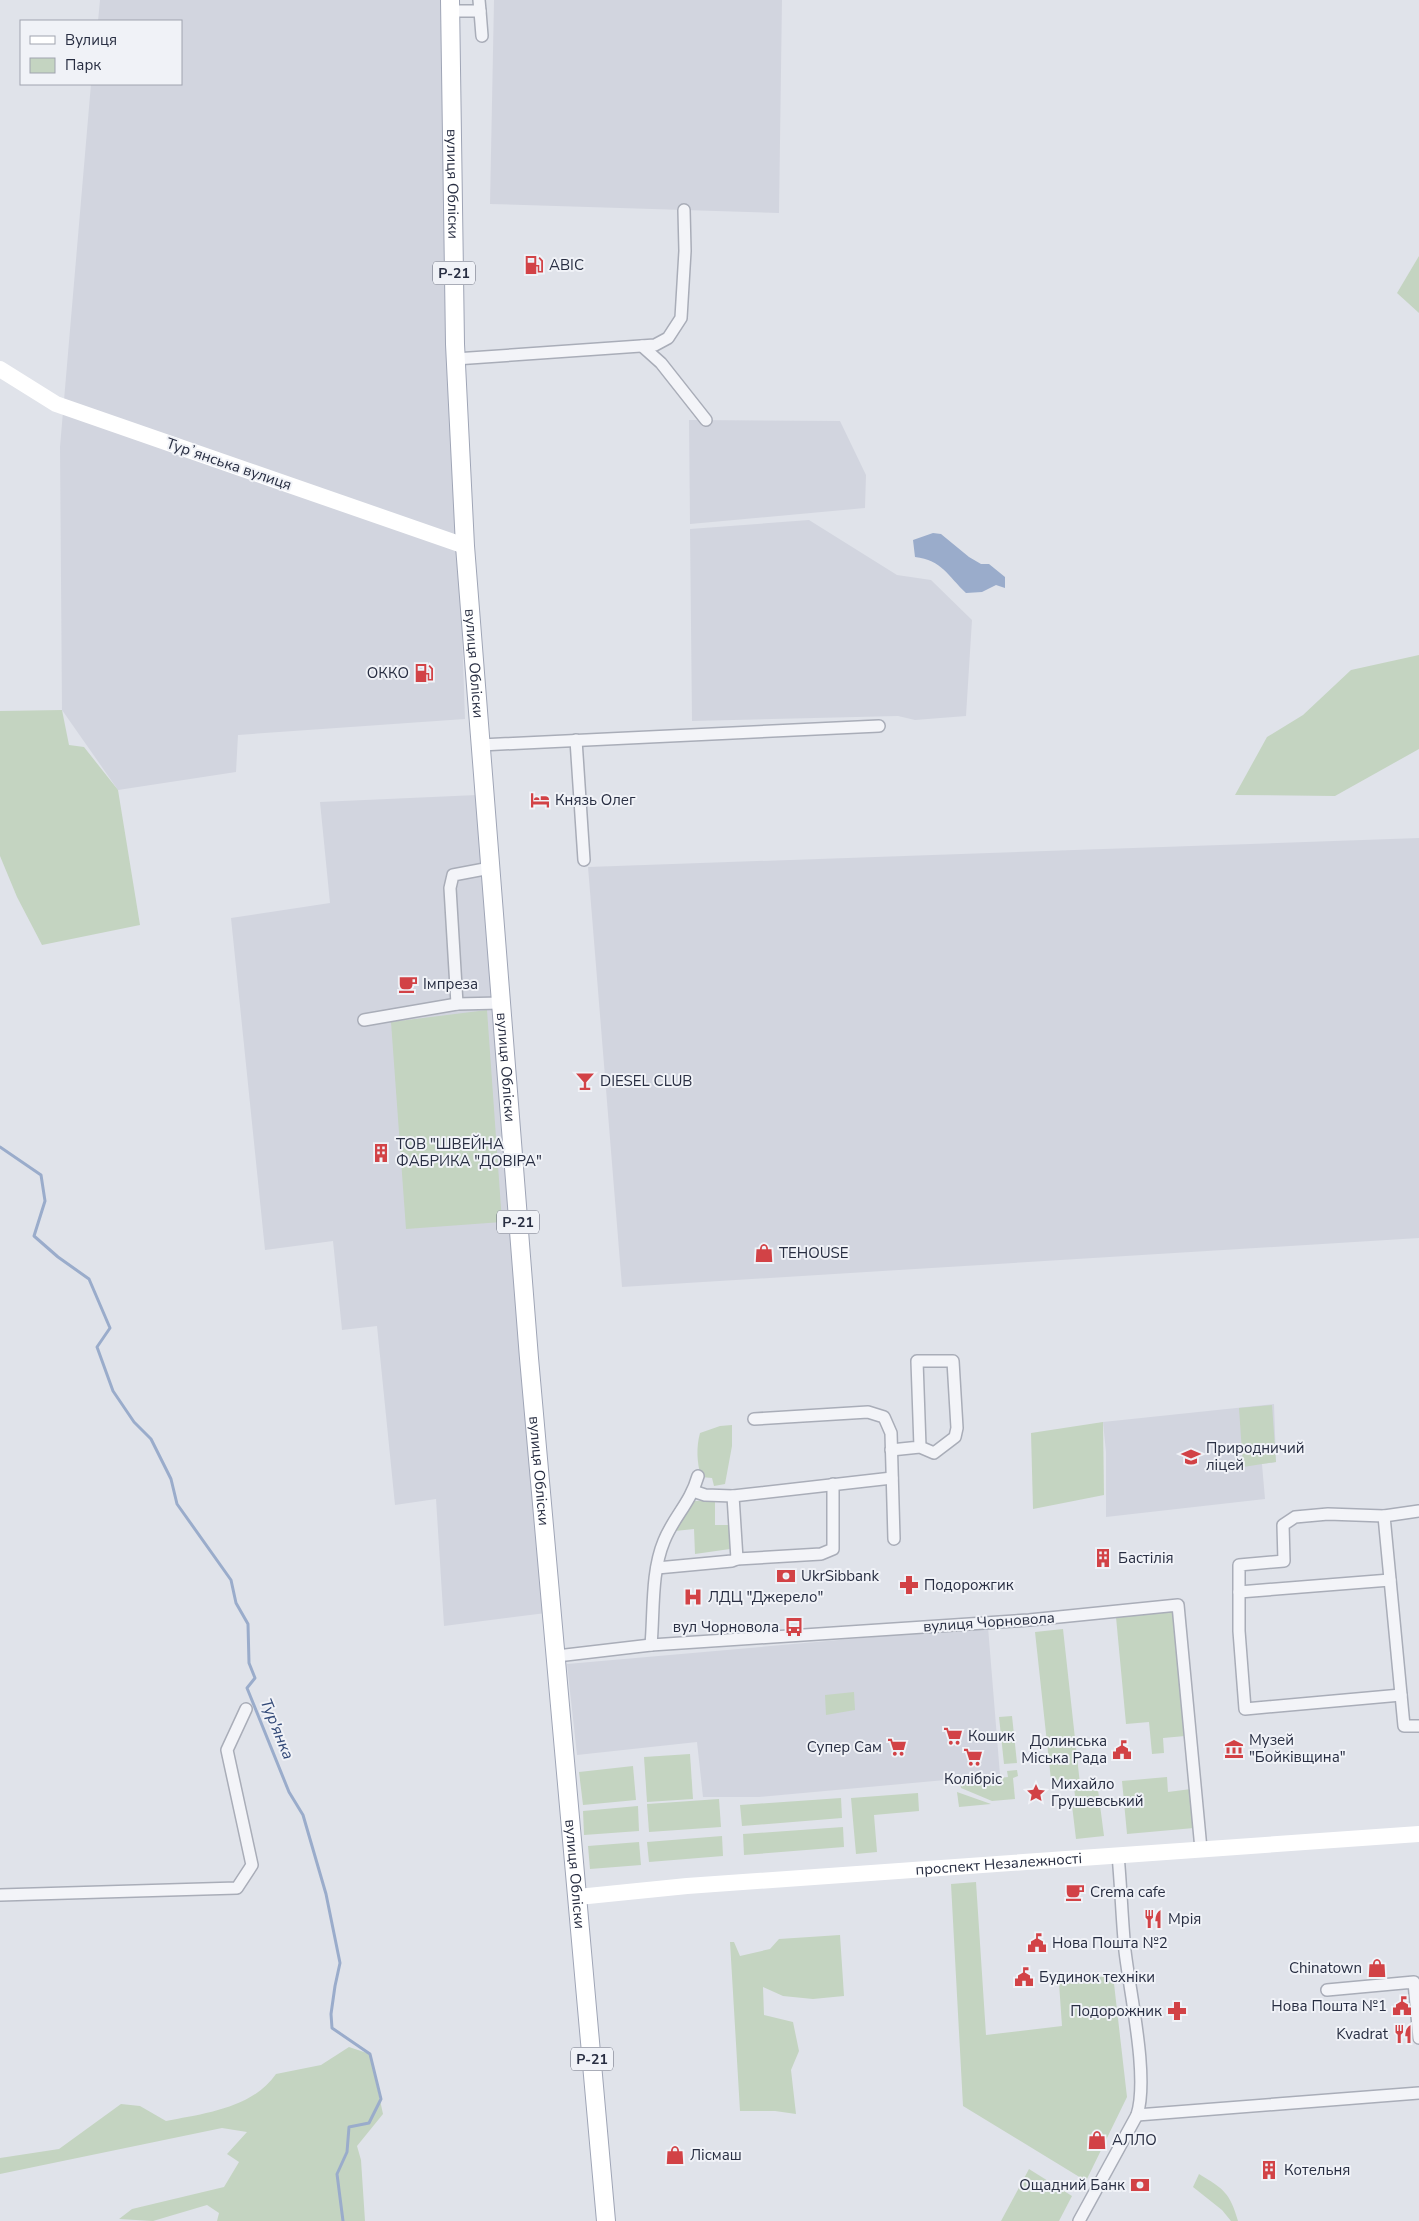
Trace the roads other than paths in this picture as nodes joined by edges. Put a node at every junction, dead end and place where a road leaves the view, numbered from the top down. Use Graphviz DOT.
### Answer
graph roads {
  1 [pos="480,5"];
  2 [pos="451,6"];
  3 [pos="482,36"];
  4 [pos="684,210"];
  5 [pos="642,346"];
  6 [pos="456,359"];
  7 [pos="0,369"];
  8 [pos="706,420"];
  9 [pos="465,546"];
  10 [pos="879,726"];
  11 [pos="576,740"];
  12 [pos="480,745"];
  13 [pos="584,860"];
  14 [pos="490,868"];
  15 [pos="500,1003"];
  16 [pos="457,1004"];
  17 [pos="364,1020"];
  18 [pos="754,1419"];
  19 [pos="920,1447"];
  20 [pos="891,1450"];
  21 [pos="698,1476"];
  22 [pos="892,1478"];
  23 [pos="833,1484"];
  24 [pos="693,1491"];
  25 [pos="733,1496"];
  26 [pos="1419,1511"];
  27 [pos="1384,1516"];
  28 [pos="894,1539"];
  29 [pos="737,1559"];
  30 [pos="657,1568"];
  31 [pos="1390,1580"];
  32 [pos="1239,1592"];
  33 [pos="652,1645"];
  34 [pos="557,1656"];
  35 [pos="1401,1695"];
  36 [pos="246,1709"];
  37 [pos="1419,1726"];
  38 [pos="1419,1834"];
  39 [pos="1201,1849"];
  40 [pos="1118,1855"];
  41 [pos="0,1895"];
  42 [pos="578,1897"];
  43 [pos="1327,1990"];
  44 [pos="1419,2038"];
  45 [pos="1419,2093"];
  46 [pos="1137,2115"];
  47 [pos="606,2221"];
  48 [pos="1079,2221"];
  1 -- 2 [label="street"];
  1 -- 3 [label="street"];
  2 -- 6 [label="main road, вулиця Обліски / Р-21"];
  4 -- 5 [label="street"];
  5 -- 6 [label="street"];
  5 -- 8 [label="street"];
  6 -- 9 [label="main road, вулиця Обліски / Р-21"];
  7 -- 9 [label="main road, Турʼянська вулиця"];
  9 -- 12 [label="main road, вулиця Обліски / Р-21"];
  10 -- 11 [label="street"];
  11 -- 12 [label="street"];
  11 -- 13 [label="street"];
  12 -- 14 [label="main road, вулиця Обліски / Р-21"];
  14 -- 15 [label="main road, вулиця Обліски / Р-21"];
  14 -- 16 [label="street"];
  15 -- 16 [label="street"];
  15 -- 34 [label="main road, вулиця Обліски / Р-21"];
  16 -- 17 [label="street"];
  18 -- 20 [label="street"];
  19 -- 19 [label="street"];
  19 -- 20 [label="street"];
  20 -- 22 [label="street"];
  21 -- 24 [label="street"];
  22 -- 23 [label="street"];
  22 -- 28 [label="street"];
  23 -- 25 [label="street"];
  23 -- 29 [label="street"];
  24 -- 25 [label="street"];
  24 -- 30 [label="street"];
  25 -- 29 [label="street"];
  26 -- 27 [label="street"];
  27 -- 31 [label="street"];
  27 -- 32 [label="street"];
  29 -- 30 [label="street"];
  30 -- 33 [label="street"];
  31 -- 32 [label="street"];
  31 -- 35 [label="street"];
  32 -- 35 [label="street"];
  33 -- 34 [label="street, вулиця Чорновола"];
  33 -- 39 [label="street, вулиця Чорновола"];
  34 -- 42 [label="main road, вулиця Обліски / Р-21"];
  35 -- 37 [label="street"];
  36 -- 41 [label="street"];
  38 -- 39 [label="main road, проспект Незалежності"];
  39 -- 40 [label="main road, проспект Незалежності"];
  40 -- 42 [label="main road, проспект Незалежності"];
  40 -- 46 [label="street"];
  42 -- 47 [label="main road, вулиця Обліски / Р-21"];
  43 -- 44 [label="street"];
  45 -- 46 [label="street"];
  46 -- 48 [label="street"];
}
